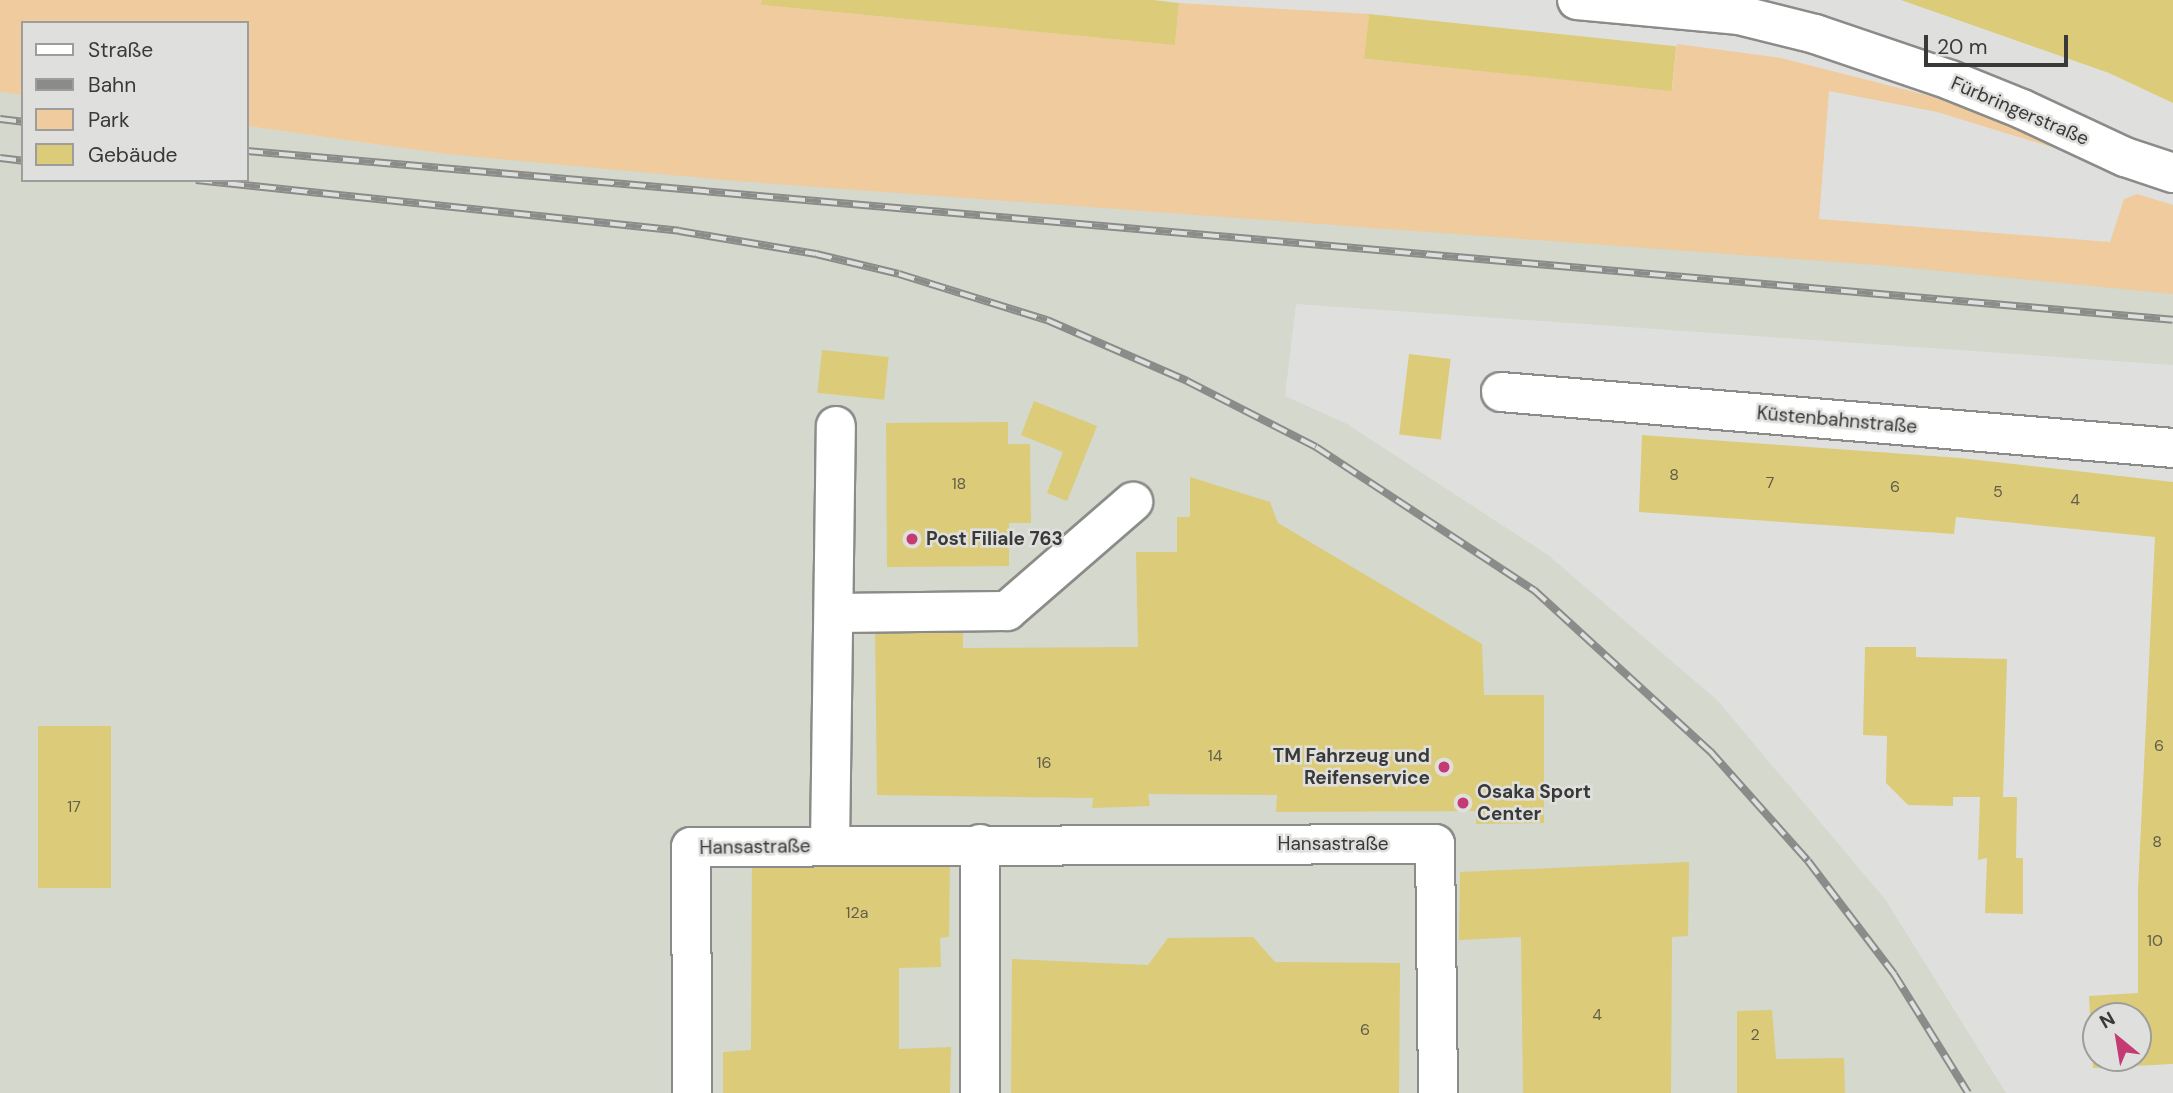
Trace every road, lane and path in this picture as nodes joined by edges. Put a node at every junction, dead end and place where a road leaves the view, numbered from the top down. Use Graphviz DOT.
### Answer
graph roads {
  1 [pos="1577,0"];
  2 [pos="1740,8"];
  3 [pos="2173,173"];
  4 [pos="1501,392"];
  5 [pos="836,426"];
  6 [pos="2173,448"];
  7 [pos="1133,502"];
  8 [pos="834,613"];
  9 [pos="981,844"];
  10 [pos="830,845"];
  11 [pos="692,1093"];
  12 [pos="979,1093"];
  13 [pos="1438,1093"];
  1 -- 2 [label="street, Fürbringerstraße"];
  2 -- 3 [label="street, Fürbringerstraße"];
  4 -- 6 [label="street, Küstenbahnstraße"];
  5 -- 8 [label="street"];
  7 -- 8 [label="street"];
  8 -- 10 [label="street"];
  9 -- 10 [label="street, Hansastraße"];
  9 -- 12 [label="street"];
  9 -- 13 [label="street, Hansastraße"];
  10 -- 11 [label="street, Hansastraße"];
}
